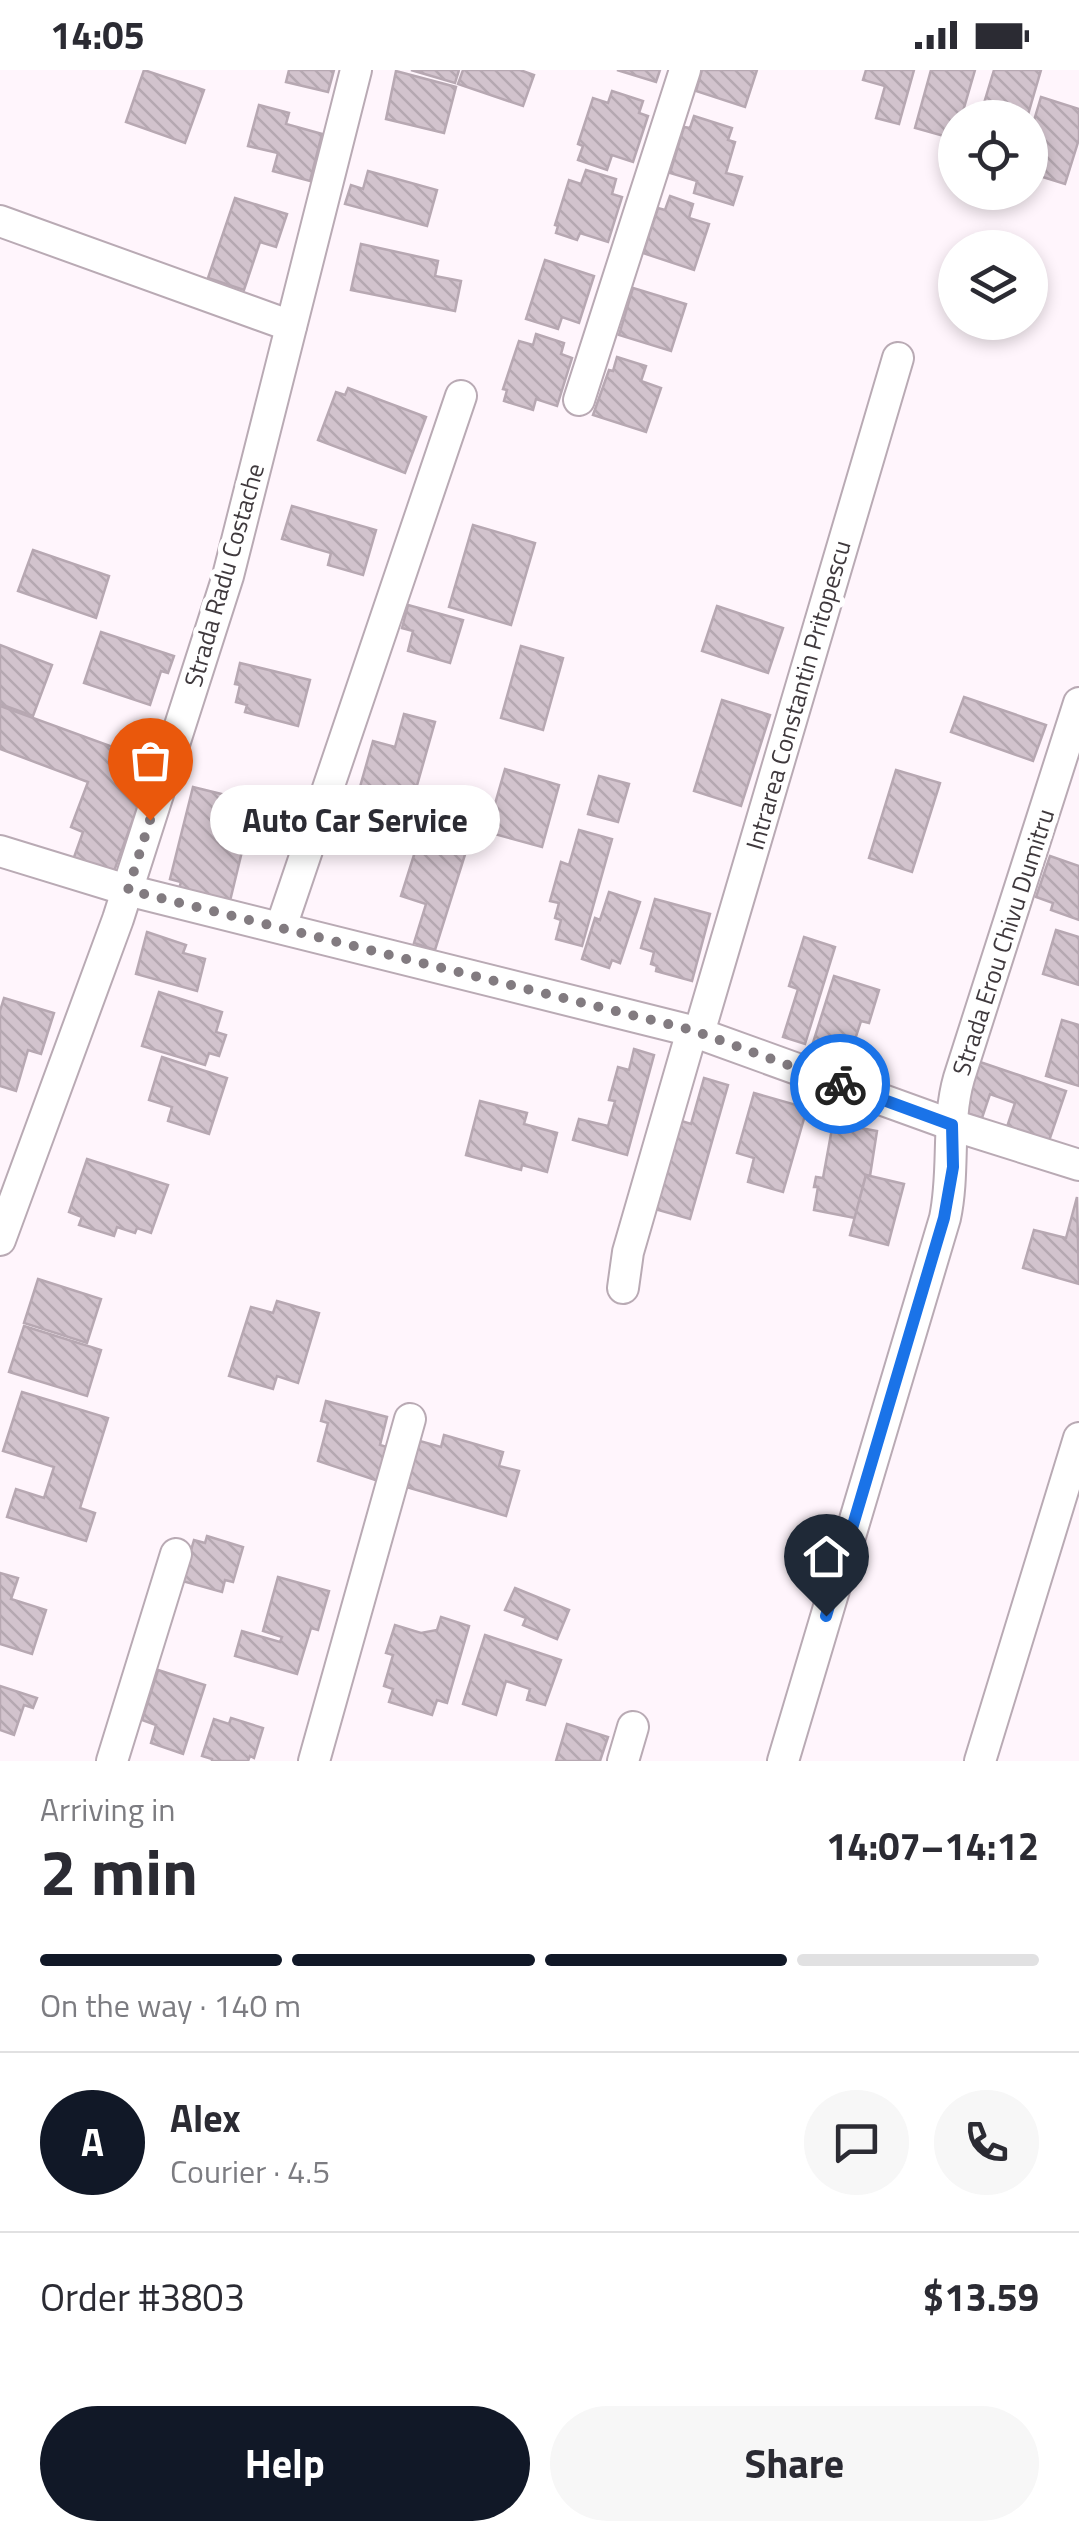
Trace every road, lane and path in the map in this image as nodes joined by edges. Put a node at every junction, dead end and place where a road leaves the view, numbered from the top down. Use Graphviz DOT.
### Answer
graph roads {
  1 [pos="356,70"];
  2 [pos="685,70"];
  3 [pos="0,221"];
  4 [pos="290,326"];
  5 [pos="898,358"];
  6 [pos="461,396"];
  7 [pos="579,400"];
  8 [pos="1079,703"];
  9 [pos="0,851"];
  10 [pos="128,890"];
  11 [pos="281,927"];
  12 [pos="695,1032"];
  13 [pos="952,1125"];
  14 [pos="1079,1165"];
  15 [pos="0,1240"];
  16 [pos="623,1288"];
  17 [pos="410,1419"];
  18 [pos="1079,1438"];
  19 [pos="176,1554"];
  20 [pos="633,1727"];
  21 [pos="112,1761"];
  22 [pos="314,1761"];
  23 [pos="623,1761"];
  24 [pos="783,1761"];
  25 [pos="980,1761"];
  1 -- 4 [label="street, Strada Radu Costache"];
  2 -- 7 [label="street"];
  3 -- 4 [label="street"];
  4 -- 10 [label="street, Strada Radu Costache"];
  5 -- 12 [label="street, Intrarea Constantin Pritopescu"];
  6 -- 11 [label="street"];
  8 -- 13 [label="street, Strada Erou Chivu Dumitru"];
  9 -- 10 [label="street"];
  10 -- 11 [label="street"];
  10 -- 15 [label="street, Strada Radu Costache"];
  11 -- 12 [label="street"];
  12 -- 13 [label="street"];
  12 -- 16 [label="street, Intrarea Constantin Pritopescu"];
  13 -- 14 [label="street"];
  13 -- 24 [label="street, Strada Erou Chivu Dumitru"];
  17 -- 22 [label="street"];
  18 -- 25 [label="street"];
  19 -- 21 [label="street"];
  20 -- 23 [label="street"];
}
